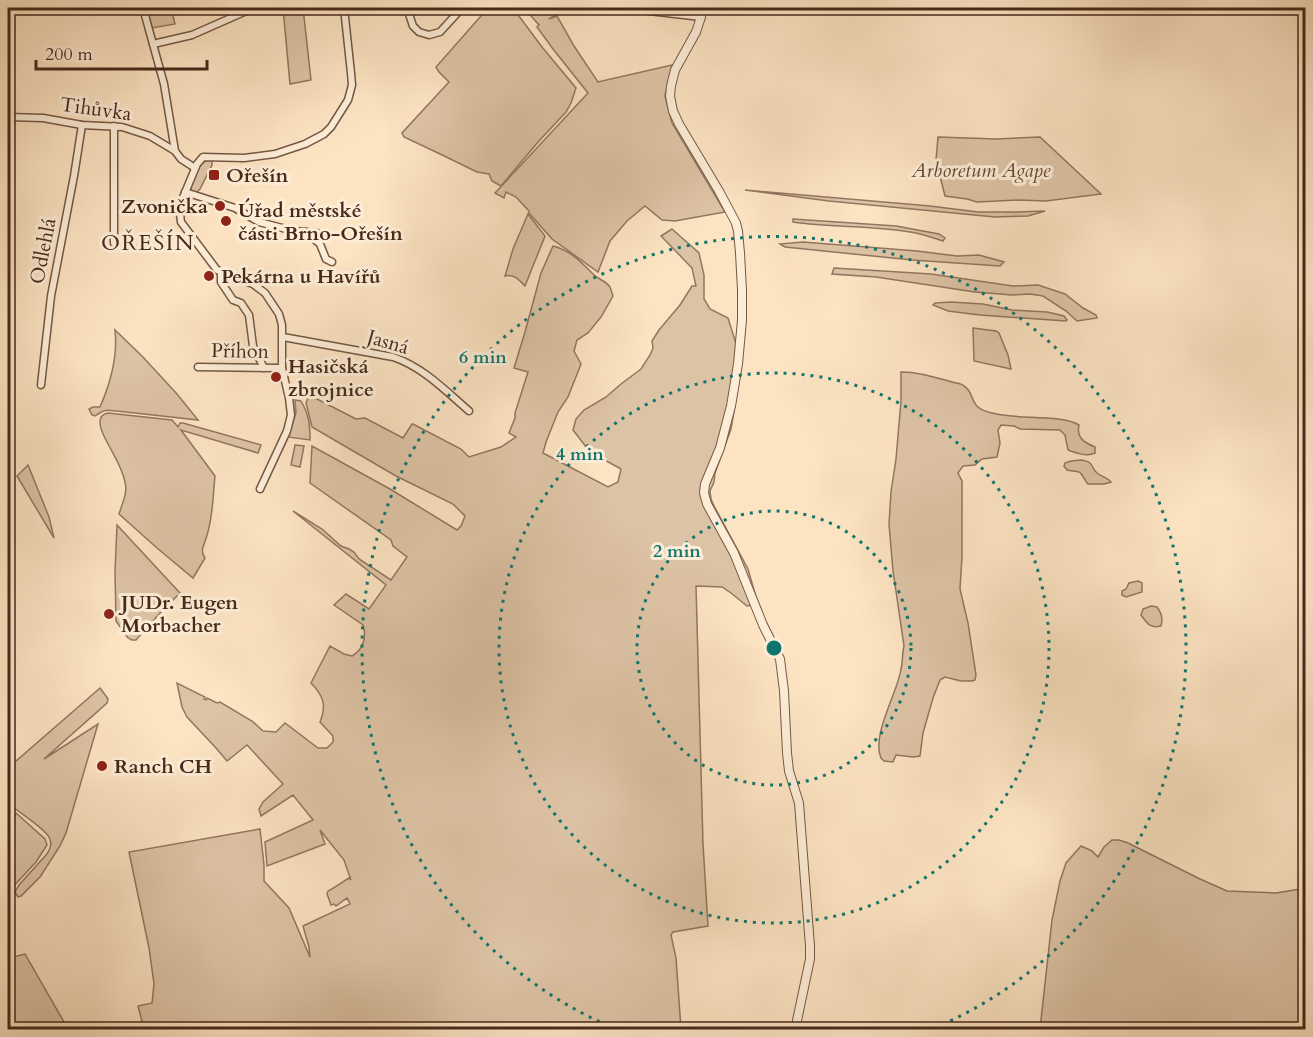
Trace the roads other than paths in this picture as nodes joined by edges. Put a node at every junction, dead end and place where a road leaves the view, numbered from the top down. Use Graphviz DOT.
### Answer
graph roads {
  1 [pos="143,8"];
  2 [pos="344,8"];
  3 [pos="407,8"];
  4 [pos="462,8"];
  5 [pos="623,8"];
  6 [pos="702,8"];
  7 [pos="251,9"];
  8 [pos="701,17"];
  9 [pos="153,44"];
  10 [pos="8,117"];
  11 [pos="82,124"];
  12 [pos="114,126"];
  13 [pos="176,151"];
  14 [pos="195,168"];
  15 [pos="185,192"];
  16 [pos="305,232"];
  17 [pos="317,233"];
  18 [pos="114,243"];
  19 [pos="332,262"];
  20 [pos="221,272"];
  21 [pos="283,337"];
  22 [pos="198,367"];
  23 [pos="264,368"];
  24 [pos="282,368"];
  25 [pos="41,385"];
  26 [pos="469,411"];
  27 [pos="260,489"];
  28 [pos="795,1029"];
  1 -- 9 [label="street"];
  2 -- 14 [label="street"];
  3 -- 4 [label="street"];
  5 -- 8 [label="street"];
  6 -- 8 [label="street"];
  7 -- 9 [label="street"];
  8 -- 28 [label="street"];
  9 -- 13 [label="street"];
  10 -- 11 [label="street, Tihůvka"];
  11 -- 12 [label="street, Tihůvka"];
  11 -- 25 [label="street, Odlehlá"];
  12 -- 13 [label="street, Tihůvka"];
  12 -- 18 [label="street"];
  13 -- 14 [label="street, Tihůvka"];
  14 -- 15 [label="street"];
  15 -- 16 [label="street"];
  15 -- 20 [label="street"];
  16 -- 17 [label="street"];
  16 -- 19 [label="street"];
  20 -- 21 [label="street"];
  20 -- 23 [label="street"];
  21 -- 24 [label="street"];
  21 -- 26 [label="street, Jasná"];
  22 -- 23 [label="street, Příhon"];
  23 -- 24 [label="street, Příhon"];
  24 -- 27 [label="street"];
}
